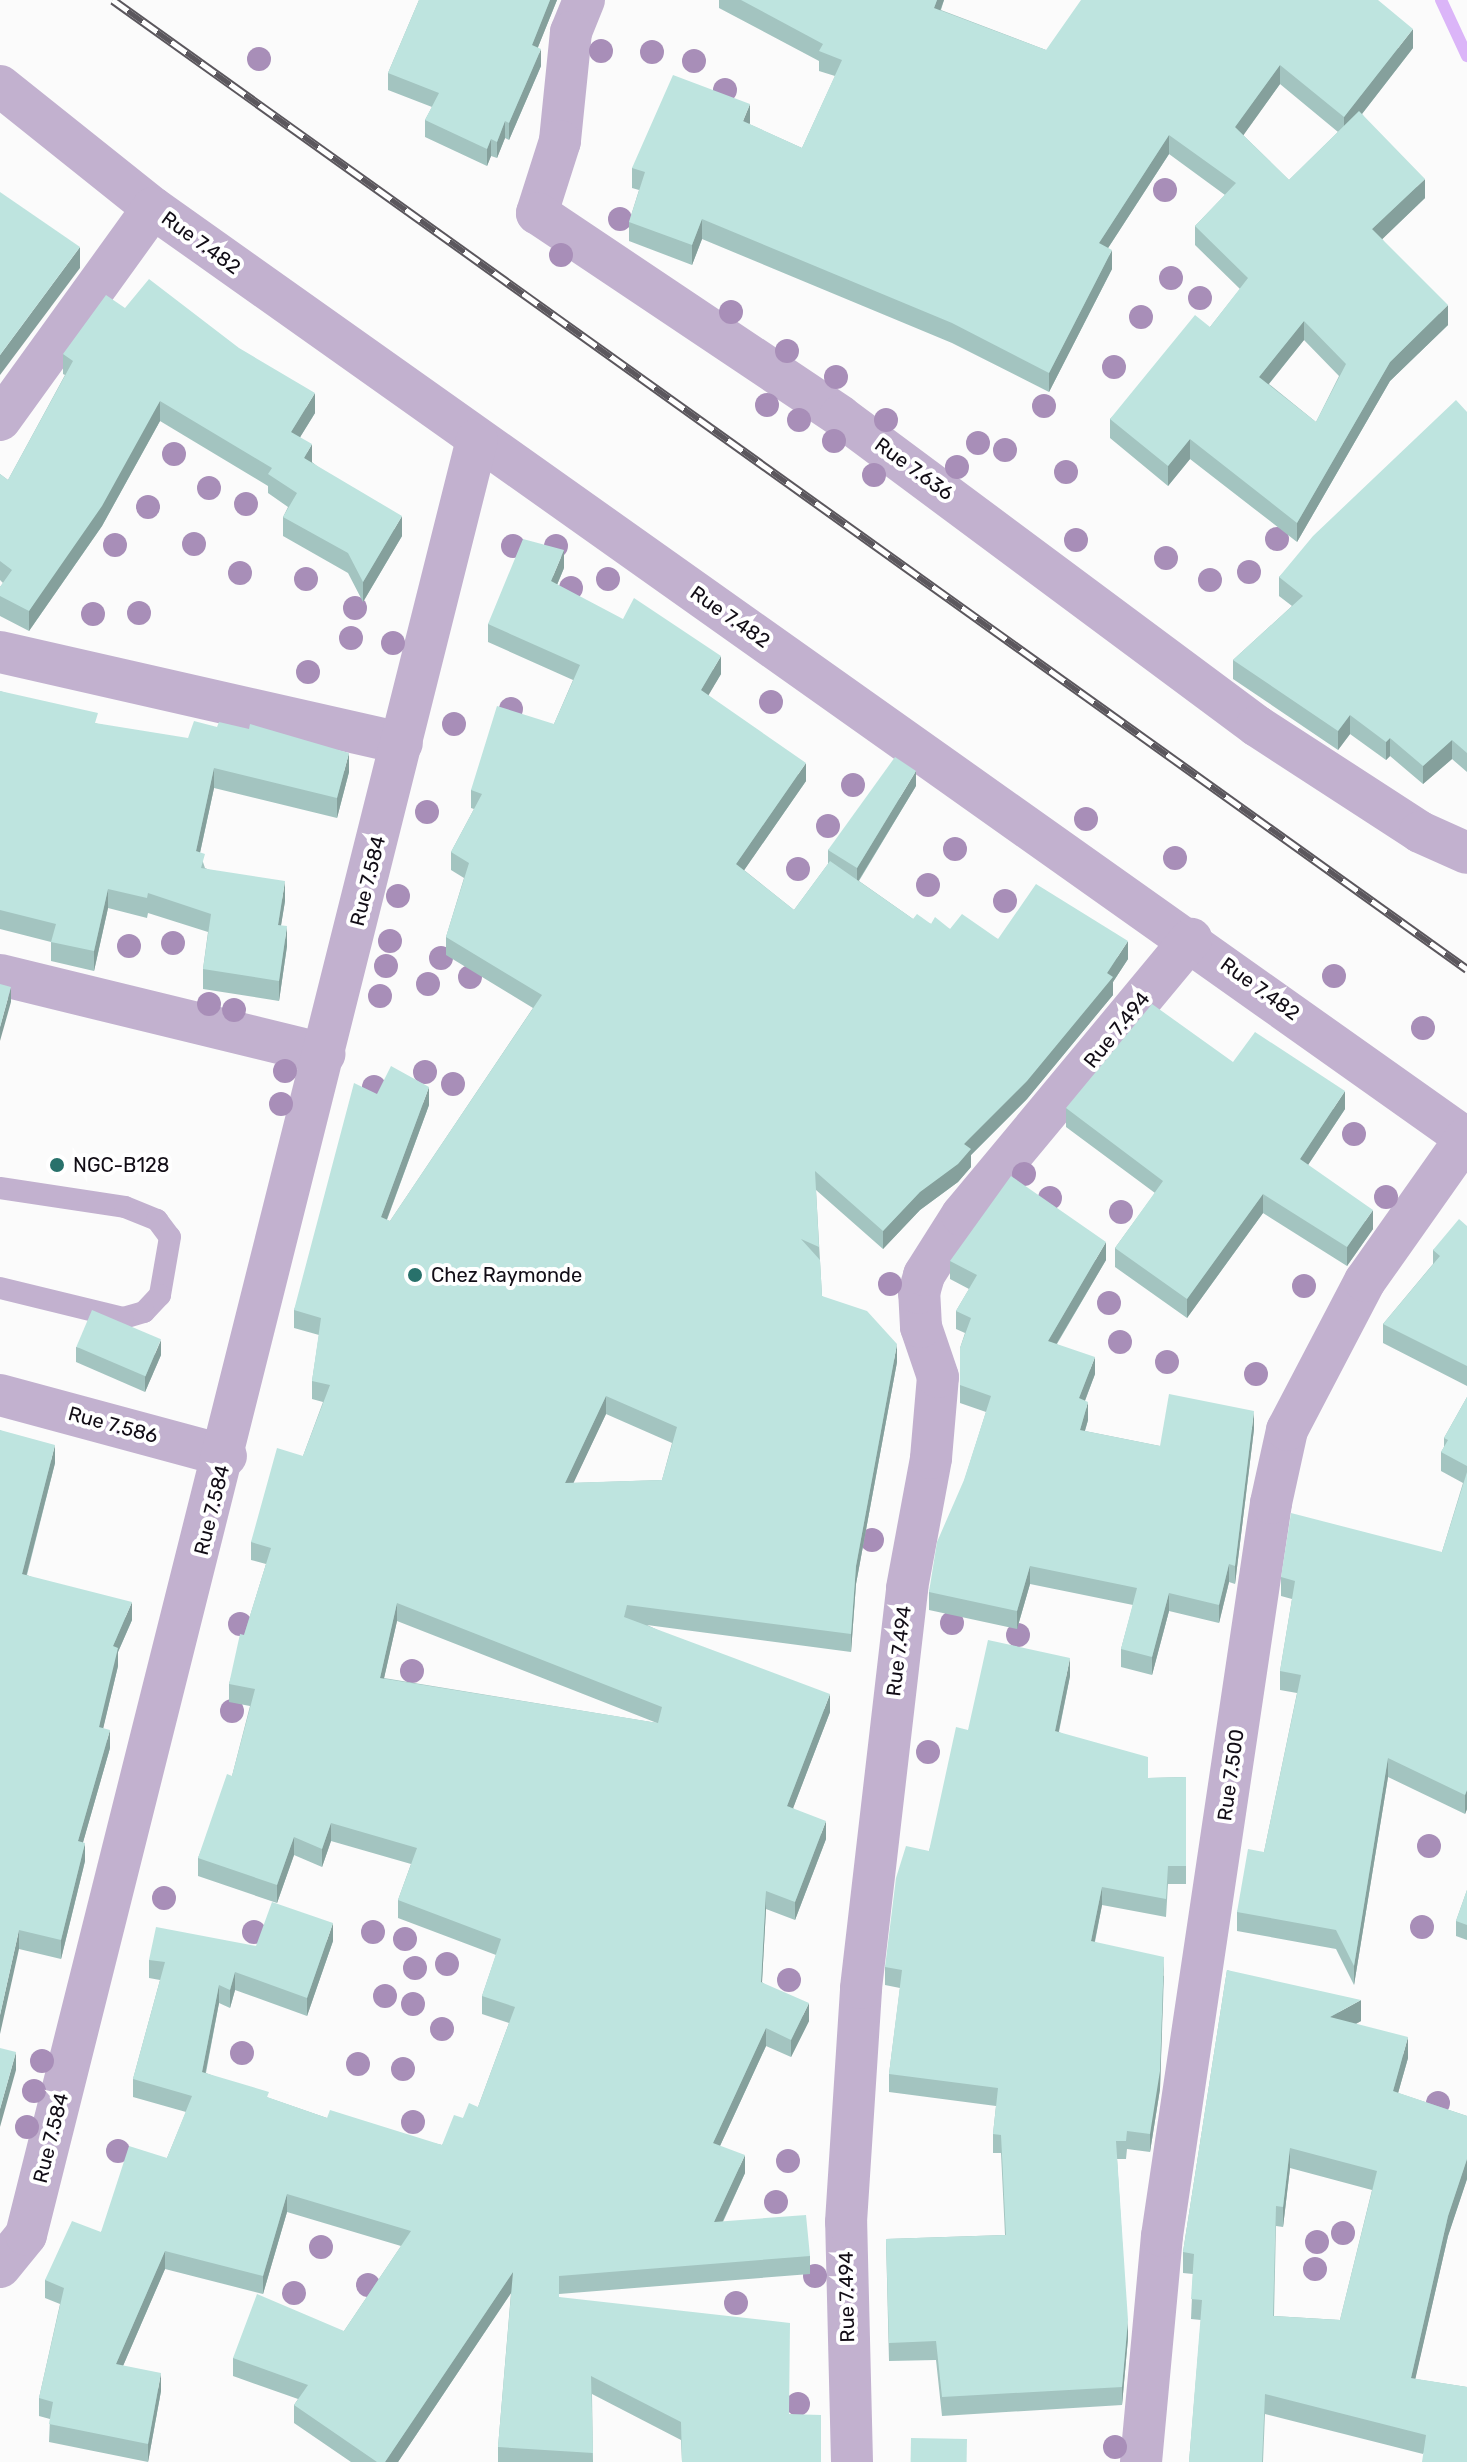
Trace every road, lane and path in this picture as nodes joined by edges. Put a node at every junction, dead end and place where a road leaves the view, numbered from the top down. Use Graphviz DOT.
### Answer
graph roads {
  1 [pos="584,0"];
  2 [pos="0,86"];
  3 [pos="153,208"];
  4 [pos="0,420"];
  5 [pos="477,440"];
  6 [pos="0,652"];
  7 [pos="402,743"];
  8 [pos="1467,853"];
  9 [pos="1191,939"];
  10 [pos="0,975"];
  11 [pos="325,1054"];
  12 [pos="1467,1139"];
  13 [pos="0,1188"];
  14 [pos="0,1288"];
  15 [pos="0,1395"];
  16 [pos="226,1456"];
  17 [pos="0,2267"];
  18 [pos="852,2462"];
  19 [pos="1141,2462"];
  1 -- 8 [label="street, Rue 7.636"];
  2 -- 3 [label="street, Rue 7.482"];
  3 -- 4 [label="street"];
  3 -- 5 [label="street, Rue 7.482"];
  5 -- 7 [label="street, Rue 7.584"];
  5 -- 9 [label="street, Rue 7.482"];
  6 -- 7 [label="street"];
  7 -- 11 [label="street, Rue 7.584"];
  9 -- 12 [label="street, Rue 7.482"];
  9 -- 18 [label="street, Rue 7.494"];
  10 -- 11 [label="street"];
  11 -- 16 [label="street, Rue 7.584"];
  12 -- 19 [label="street, Rue 7.500"];
  13 -- 14 [label="lane"];
  15 -- 16 [label="street, Rue 7.586"];
  16 -- 17 [label="street, Rue 7.584"];
}
